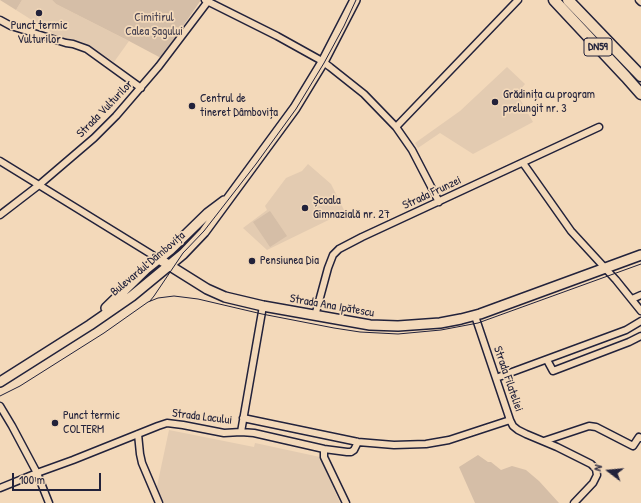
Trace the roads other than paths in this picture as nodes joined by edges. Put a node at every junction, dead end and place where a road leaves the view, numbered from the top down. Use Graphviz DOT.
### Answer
graph roads {
  1 [pos="207,0"];
  2 [pos="355,0"];
  3 [pos="518,0"];
  4 [pos="554,0"];
  5 [pos="568,0"];
  6 [pos="1,21"];
  7 [pos="323,62"];
  8 [pos="641,76"];
  9 [pos="141,88"];
  10 [pos="641,94"];
  11 [pos="396,126"];
  12 [pos="599,127"];
  13 [pos="0,161"];
  14 [pos="523,163"];
  15 [pos="39,185"];
  16 [pos="229,196"];
  17 [pos="439,202"];
  18 [pos="1,214"];
  19 [pos="641,255"];
  20 [pos="159,259"];
  21 [pos="169,265"];
  22 [pos="605,268"];
  23 [pos="641,295"];
  24 [pos="632,299"];
  25 [pos="263,306"];
  26 [pos="641,311"];
  27 [pos="314,316"];
  28 [pos="475,316"];
  29 [pos="641,321"];
  30 [pos="90,325"];
  31 [pos="641,336"];
  32 [pos="547,360"];
  33 [pos="496,378"];
  34 [pos="0,382"];
  35 [pos="0,406"];
  36 [pos="243,418"];
  37 [pos="510,420"];
  38 [pos="241,432"];
  39 [pos="138,434"];
  40 [pos="641,438"];
  41 [pos="544,441"];
  42 [pos="358,442"];
  43 [pos="324,449"];
  44 [pos="37,473"];
  45 [pos="0,488"];
  46 [pos="50,503"];
  47 [pos="159,503"];
  48 [pos="346,503"];
  49 [pos="574,503"];
  1 -- 7 [label="street"];
  1 -- 9 [label="street, Strada Vulturilor"];
  2 -- 7 [label="main road, Bulevardul Dâmbovița"];
  3 -- 11 [label="street"];
  4 -- 10 [label="main road, DN59"];
  5 -- 8 [label="main road, DN59"];
  6 -- 9 [label="street"];
  7 -- 11 [label="street"];
  7 -- 16 [label="main road, Bulevardul Dâmbovița"];
  9 -- 15 [label="street, Strada Vulturilor"];
  11 -- 17 [label="street"];
  12 -- 14 [label="street, Strada Frunzei"];
  13 -- 15 [label="street, Strada Ana Ipătescu"];
  14 -- 17 [label="street, Strada Frunzei"];
  14 -- 22 [label="street"];
  15 -- 18 [label="street, Strada Vulturilor"];
  15 -- 20 [label="street, Strada Ana Ipătescu"];
  16 -- 20 [label="main road, Bulevardul Dâmbovița"];
  16 -- 21 [label="main road, Bulevardul Dâmbovița"];
  17 -- 27 [label="street, Strada Frunzei"];
  19 -- 22 [label="main road, Strada Ana Ipătescu"];
  20 -- 21 [label="main road, Strada Ana Ipătescu"];
  20 -- 30 [label="main road, Bulevardul Dâmbovița"];
  21 -- 25 [label="main road, Strada Ana Ipătescu"];
  21 -- 30 [label="main road, Bulevardul Dâmbovița"];
  22 -- 24 [label="street"];
  22 -- 28 [label="main road, Strada Ana Ipătescu"];
  23 -- 24 [label="street"];
  24 -- 26 [label="street"];
  25 -- 27 [label="main road, Strada Ana Ipătescu"];
  25 -- 36 [label="street"];
  27 -- 28 [label="main road, Strada Ana Ipătescu"];
  28 -- 33 [label="street, Strada Filateliei"];
  29 -- 32 [label="street"];
  30 -- 34 [label="main road, Bulevardul Dâmbovița"];
  31 -- 32 [label="street"];
  32 -- 33 [label="street"];
  33 -- 37 [label="street, Strada Filateliei"];
  35 -- 44 [label="street"];
  36 -- 38 [label="street"];
  36 -- 42 [label="street, Strada Lacului"];
  37 -- 41 [label="street, Strada Filateliei"];
  37 -- 42 [label="street, Strada Lacului"];
  38 -- 39 [label="street, Strada Lacului"];
  38 -- 43 [label="street, Strada Lacului"];
  39 -- 44 [label="street, Strada Lacului"];
  39 -- 47 [label="street"];
  40 -- 41 [label="street"];
  41 -- 49 [label="street, Strada Filateliei"];
  42 -- 43 [label="street, Strada Lacului"];
  43 -- 48 [label="street"];
  44 -- 45 [label="street, Strada Lacului"];
  44 -- 46 [label="street"];
}
